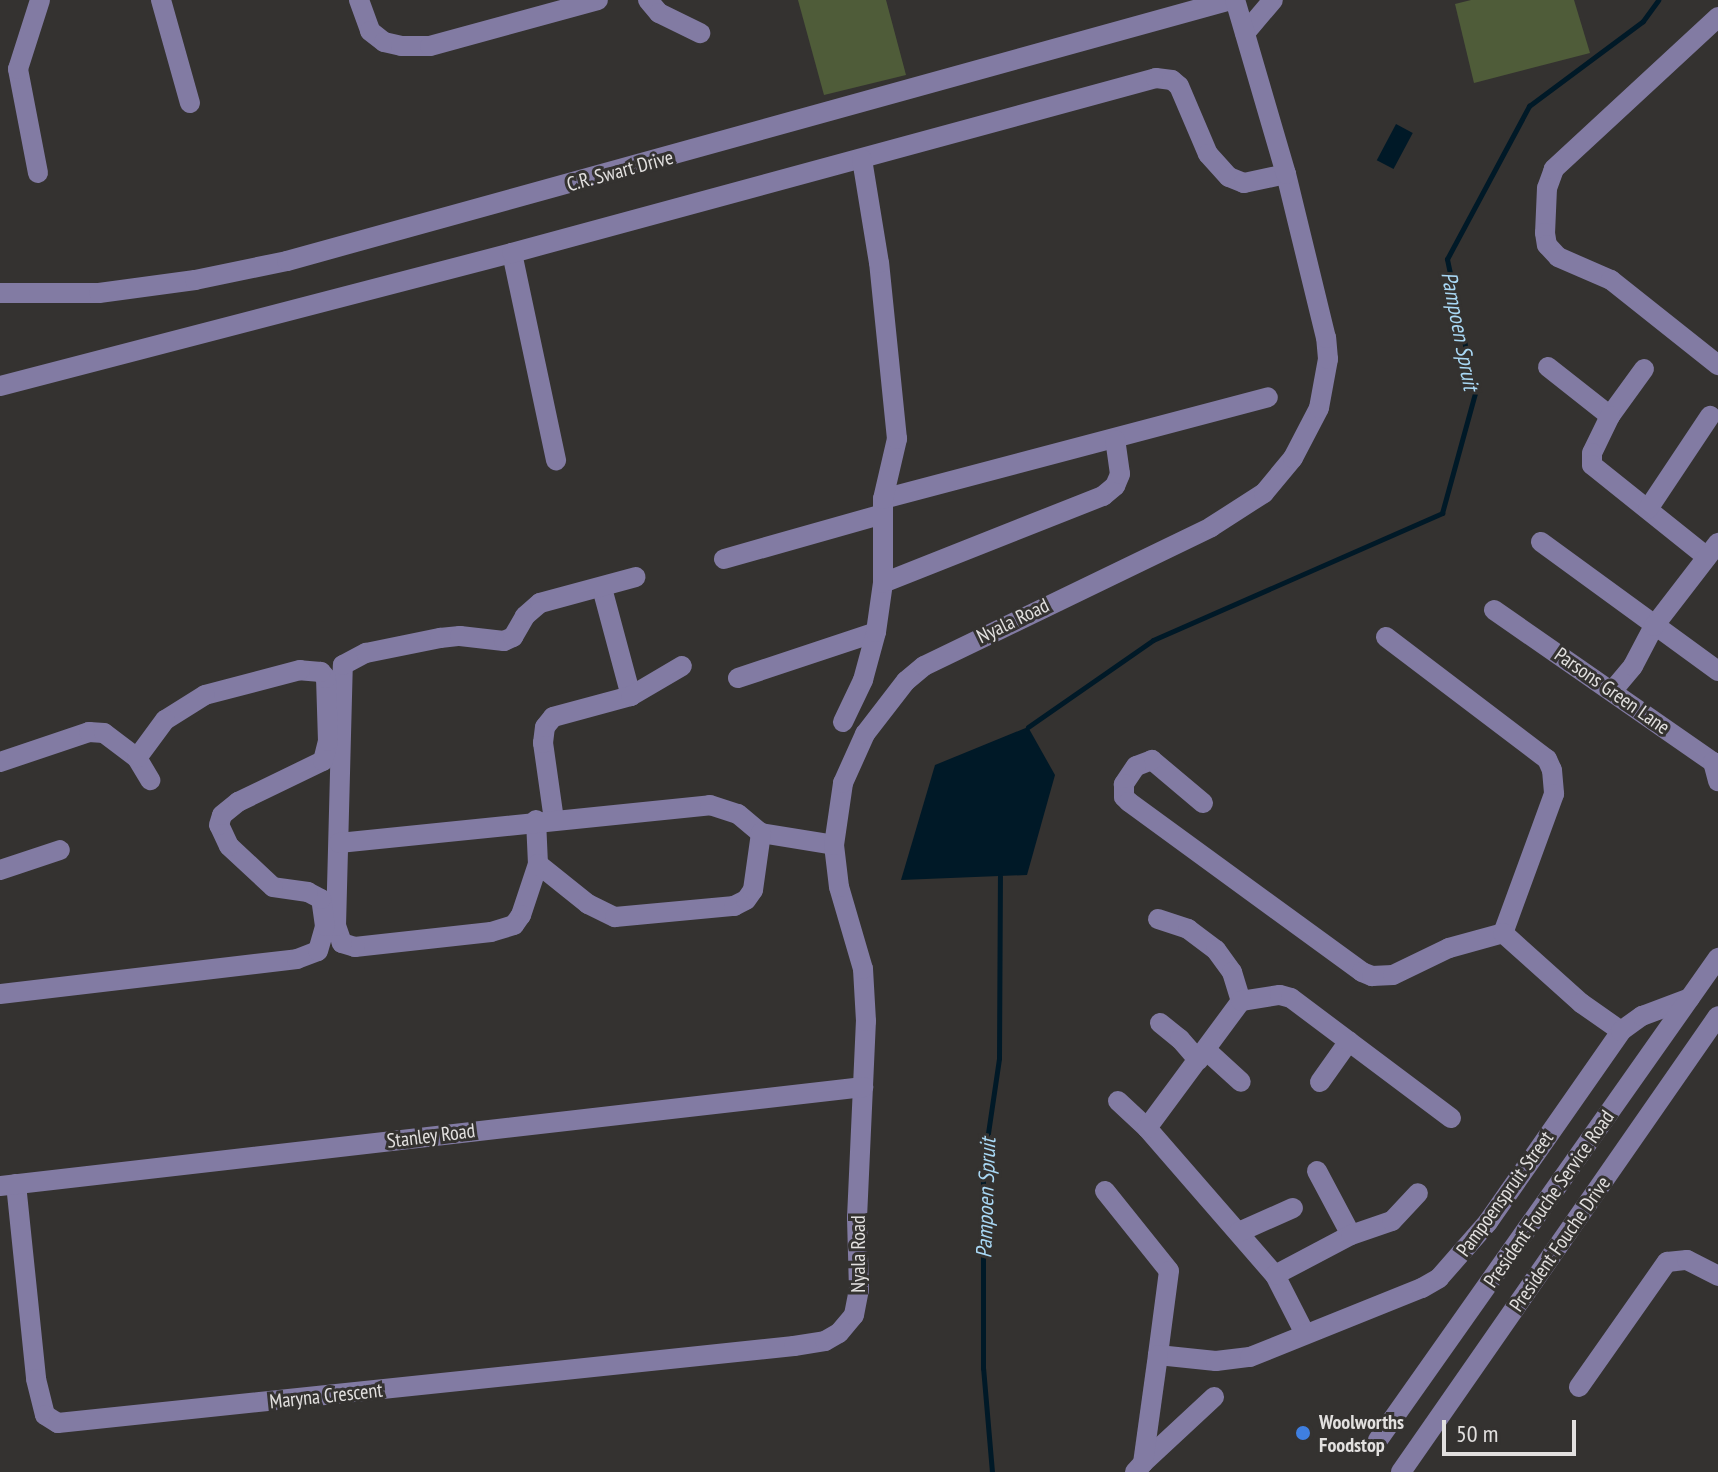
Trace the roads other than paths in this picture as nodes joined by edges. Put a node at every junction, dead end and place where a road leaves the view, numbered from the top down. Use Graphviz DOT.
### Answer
graph roads {
  1 [pos="40,0"];
  2 [pos="161,0"];
  3 [pos="359,0"];
  4 [pos="598,0"];
  5 [pos="648,0"];
  6 [pos="1233,0"];
  7 [pos="1273,0"];
  8 [pos="558,5"];
  9 [pos="1718,17"];
  10 [pos="700,33"];
  11 [pos="1245,33"];
  12 [pos="190,103"];
  13 [pos="862,159"];
  14 [pos="38,173"];
  15 [pos="1286,174"];
  16 [pos="512,253"];
  17 [pos="0,293"];
  18 [pos="1718,365"];
  19 [pos="1548,367"];
  20 [pos="1644,369"];
  21 [pos="0,386"];
  22 [pos="1268,397"];
  23 [pos="1610,416"];
  24 [pos="1710,416"];
  25 [pos="1115,440"];
  26 [pos="556,460"];
  27 [pos="883,507"];
  28 [pos="1648,509"];
  29 [pos="1541,542"];
  30 [pos="1713,550"];
  31 [pos="724,559"];
  32 [pos="636,577"];
  33 [pos="883,583"];
  34 [pos="602,588"];
  35 [pos="1494,610"];
  36 [pos="1654,626"];
  37 [pos="876,632"];
  38 [pos="1386,637"];
  39 [pos="682,666"];
  40 [pos="1718,671"];
  41 [pos="738,678"];
  42 [pos="1613,690"];
  43 [pos="631,696"];
  44 [pos="843,722"];
  45 [pos="137,758"];
  46 [pos="0,762"];
  47 [pos="1716,765"];
  48 [pos="150,780"];
  49 [pos="1203,803"];
  50 [pos="545,820"];
  51 [pos="761,833"];
  52 [pos="339,843"];
  53 [pos="834,845"];
  54 [pos="60,850"];
  55 [pos="538,864"];
  56 [pos="0,870"];
  57 [pos="1158,919"];
  58 [pos="1503,933"];
  59 [pos="1718,958"];
  60 [pos="0,994"];
  61 [pos="1690,998"];
  62 [pos="1241,1001"];
  63 [pos="1718,1016"];
  64 [pos="1160,1023"];
  65 [pos="1621,1031"];
  66 [pos="1349,1041"];
  67 [pos="1202,1055"];
  68 [pos="1241,1082"];
  69 [pos="1320,1082"];
  70 [pos="863,1087"];
  71 [pos="1118,1101"];
  72 [pos="1451,1118"];
  73 [pos="1147,1128"];
  74 [pos="1317,1171"];
  75 [pos="8,1185"];
  76 [pos="1105,1191"];
  77 [pos="1418,1193"];
  78 [pos="1293,1208"];
  79 [pos="1239,1232"];
  80 [pos="1351,1235"];
  81 [pos="1275,1275"];
  82 [pos="1718,1276"];
  83 [pos="839,1333"];
  84 [pos="1305,1334"];
  85 [pos="1158,1355"];
  86 [pos="1579,1387"];
  87 [pos="1214,1397"];
  88 [pos="1378,1440"];
  89 [pos="1139,1467"];
  90 [pos="1401,1472"];
  1 -- 14 [label="street"];
  2 -- 12 [label="street"];
  3 -- 8 [label="street"];
  4 -- 8 [label="street"];
  5 -- 10 [label="street"];
  6 -- 11 [label="street, Nyala Road"];
  6 -- 17 [label="street, C.R. Swart Drive"];
  7 -- 11 [label="street"];
  9 -- 18 [label="street"];
  11 -- 15 [label="street, Nyala Road"];
  13 -- 15 [label="street"];
  13 -- 16 [label="street"];
  13 -- 27 [label="street"];
  15 -- 53 [label="street, Nyala Road"];
  16 -- 21 [label="street"];
  16 -- 26 [label="street"];
  19 -- 23 [label="street"];
  20 -- 23 [label="street"];
  22 -- 25 [label="street"];
  23 -- 28 [label="street"];
  24 -- 28 [label="street"];
  25 -- 27 [label="street"];
  25 -- 33 [label="street"];
  27 -- 31 [label="street"];
  27 -- 33 [label="street"];
  28 -- 30 [label="street"];
  29 -- 36 [label="street"];
  30 -- 36 [label="street"];
  32 -- 34 [label="street"];
  33 -- 37 [label="street"];
  34 -- 43 [label="street"];
  34 -- 52 [label="street"];
  35 -- 42 [label="street, Parsons Green Lane"];
  36 -- 40 [label="street"];
  36 -- 42 [label="street"];
  37 -- 41 [label="street"];
  37 -- 44 [label="street"];
  38 -- 58 [label="street"];
  39 -- 43 [label="street"];
  42 -- 47 [label="street, Parsons Green Lane"];
  43 -- 50 [label="street"];
  45 -- 46 [label="street"];
  45 -- 48 [label="street"];
  45 -- 60 [label="street"];
  49 -- 58 [label="street"];
  50 -- 51 [label="street"];
  50 -- 52 [label="street"];
  50 -- 55 [label="street"];
  51 -- 53 [label="street"];
  51 -- 55 [label="street"];
  52 -- 55 [label="street"];
  53 -- 70 [label="street, Nyala Road"];
  54 -- 56 [label="street"];
  57 -- 62 [label="street"];
  58 -- 65 [label="street"];
  59 -- 61 [label="street, President Fouche Service Road"];
  61 -- 65 [label="street, Pampoenspruit Street"];
  61 -- 88 [label="street, President Fouche Service Road"];
  62 -- 66 [label="street"];
  62 -- 67 [label="street"];
  63 -- 90 [label="street, President Fouche Drive"];
  64 -- 67 [label="street"];
  65 -- 84 [label="street, Pampoenspruit Street"];
  66 -- 69 [label="street"];
  66 -- 72 [label="street"];
  67 -- 68 [label="street"];
  67 -- 73 [label="street"];
  70 -- 75 [label="street, Stanley Road"];
  70 -- 83 [label="street, Nyala Road"];
  71 -- 73 [label="street"];
  73 -- 79 [label="street"];
  74 -- 80 [label="street"];
  75 -- 83 [label="street, Maryna Crescent"];
  76 -- 85 [label="street"];
  77 -- 80 [label="street"];
  78 -- 79 [label="street"];
  79 -- 81 [label="street"];
  80 -- 81 [label="street"];
  81 -- 84 [label="street"];
  82 -- 86 [label="street"];
  84 -- 85 [label="street, Pampoenspruit Street"];
  85 -- 89 [label="street"];
  87 -- 89 [label="street"];
}
